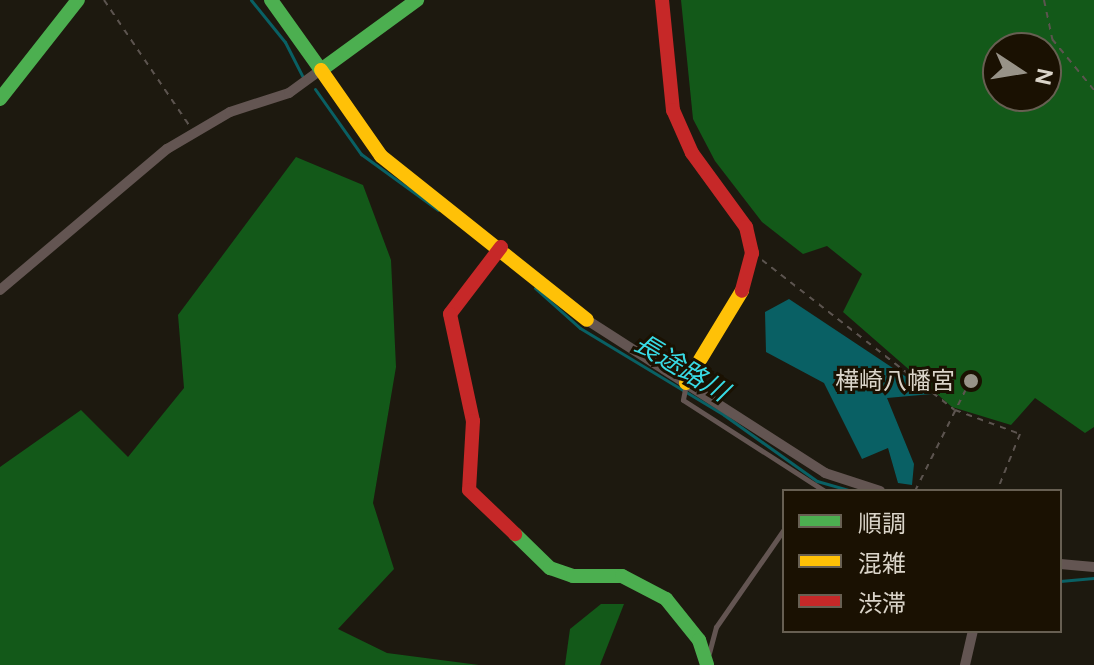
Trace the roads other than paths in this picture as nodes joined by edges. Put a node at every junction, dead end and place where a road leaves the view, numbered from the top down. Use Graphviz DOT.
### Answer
graph roads {
  1 [pos="78,0"];
  2 [pos="271,0"];
  3 [pos="417,0"];
  4 [pos="662,0"];
  5 [pos="321,70"];
  6 [pos="0,99"];
  7 [pos="501,247"];
  8 [pos="0,290"];
  9 [pos="587,320"];
  10 [pos="686,383"];
  11 [pos="812,489"];
  12 [pos="874,489"];
  13 [pos="782,532"];
  14 [pos="1062,564"];
  15 [pos="1094,567"];
  16 [pos="973,633"];
  17 [pos="707,661"];
  18 [pos="965,665"];
  1 -- 6 [label="main road"];
  2 -- 5 [label="main road"];
  3 -- 5 [label="main road"];
  4 -- 10 [label="main road"];
  5 -- 7 [label="main road"];
  5 -- 8 [label="street"];
  7 -- 9 [label="main road"];
  7 -- 17 [label="main road"];
  9 -- 10 [label="street"];
  10 -- 11 [label="lane"];
  10 -- 12 [label="street"];
  13 -- 17 [label="lane"];
  14 -- 15 [label="street"];
  16 -- 18 [label="street"];
}
